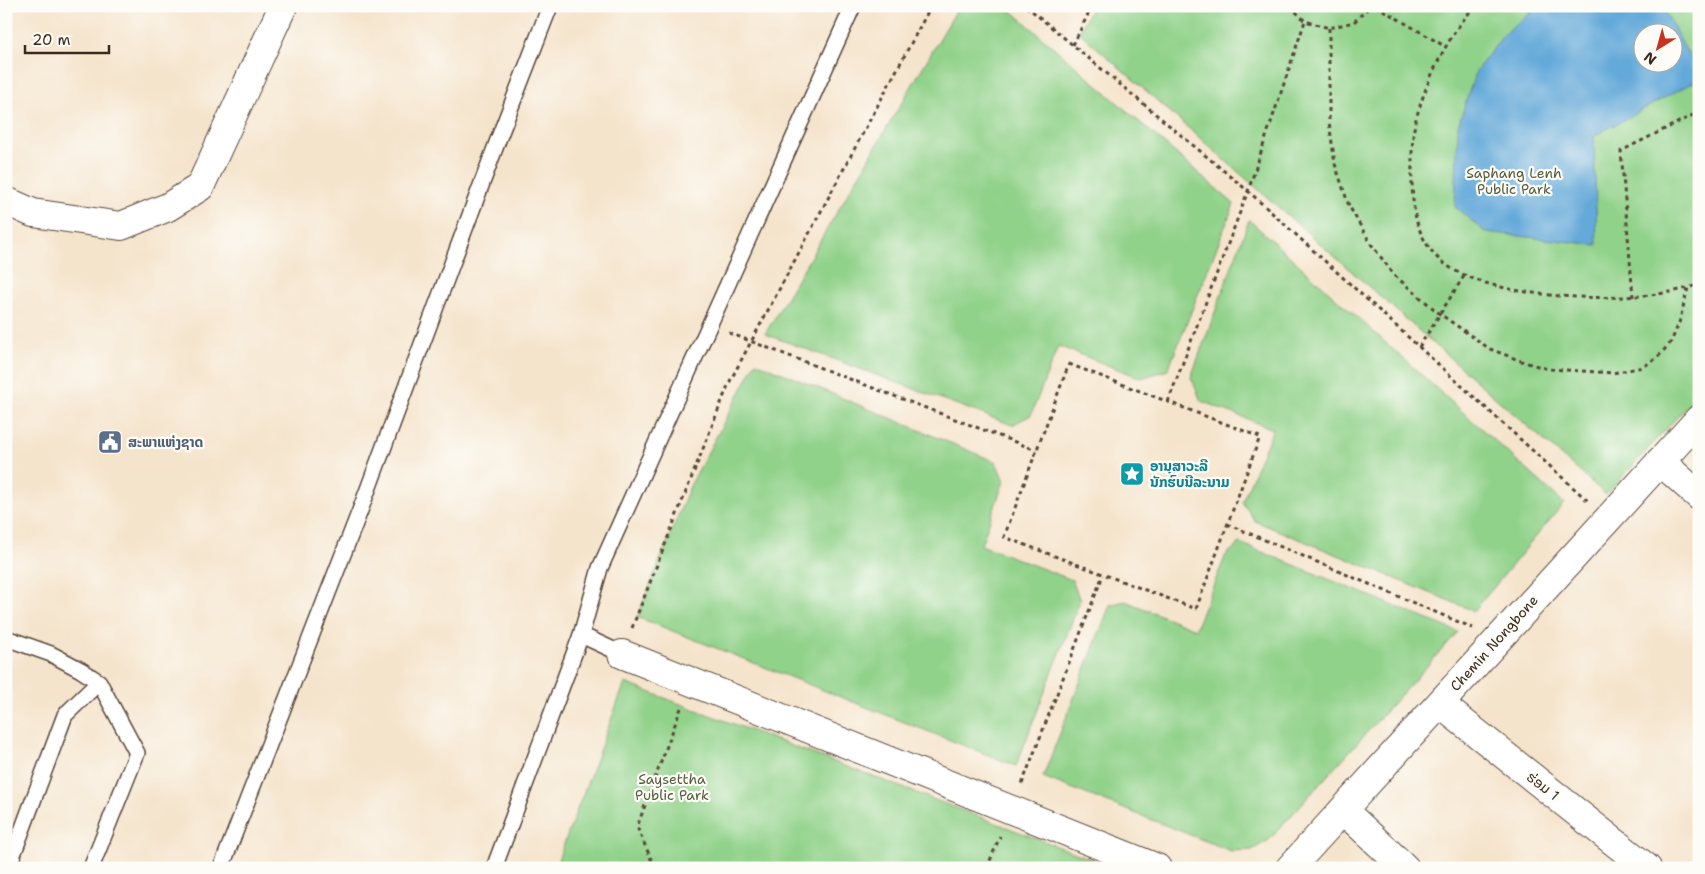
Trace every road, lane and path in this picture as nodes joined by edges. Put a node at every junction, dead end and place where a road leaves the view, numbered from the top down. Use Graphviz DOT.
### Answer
graph roads {
  1 [pos="282,6"];
  2 [pos="550,6"];
  3 [pos="853,6"];
  4 [pos="932,6"];
  5 [pos="1026,6"];
  6 [pos="1092,6"];
  7 [pos="1290,6"];
  8 [pos="1370,6"];
  9 [pos="1376,6"];
  10 [pos="1475,6"];
  11 [pos="1305,21"];
  12 [pos="1329,28"];
  13 [pos="1073,45"];
  14 [pos="1446,47"];
  15 [pos="1699,112"];
  16 [pos="1248,191"];
  17 [pos="6,201"];
  18 [pos="1464,276"];
  19 [pos="1699,284"];
  20 [pos="1688,288"];
  21 [pos="1633,297"];
  22 [pos="1440,314"];
  23 [pos="709,324"];
  24 [pos="751,342"];
  25 [pos="1419,347"];
  26 [pos="1168,402"];
  27 [pos="1699,419"];
  28 [pos="1036,450"];
  29 [pos="1660,461"];
  30 [pos="1699,496"];
  31 [pos="1607,519"];
  32 [pos="1227,524"];
  33 [pos="1104,575"];
  34 [pos="581,635"];
  35 [pos="6,638"];
  36 [pos="1499,638"];
  37 [pos="622,654"];
  38 [pos="99,682"];
  39 [pos="1440,704"];
  40 [pos="681,707"];
  41 [pos="1012,810"];
  42 [pos="1343,810"];
  43 [pos="1000,838"];
  44 [pos="8,868"];
  45 [pos="91,868"];
  46 [pos="221,868"];
  47 [pos="494,868"];
  48 [pos="655,868"];
  49 [pos="720,868"];
  50 [pos="755,868"];
  51 [pos="987,868"];
  52 [pos="1158,868"];
  53 [pos="1290,868"];
  54 [pos="1405,868"];
  55 [pos="1647,868"];
  1 -- 17 [label="street"];
  2 -- 46 [label="lane"];
  3 -- 23 [label="lane"];
  4 -- 24 [label="path"];
  5 -- 13 [label="path"];
  6 -- 13 [label="path"];
  7 -- 11 [label="path"];
  8 -- 12 [label="path"];
  9 -- 14 [label="path"];
  10 -- 14 [label="path"];
  11 -- 12 [label="path"];
  11 -- 16 [label="path"];
  12 -- 22 [label="path"];
  13 -- 16 [label="path"];
  14 -- 18 [label="path"];
  15 -- 21 [label="path"];
  16 -- 25 [label="path"];
  16 -- 26 [label="path"];
  18 -- 21 [label="path"];
  18 -- 22 [label="path"];
  19 -- 20 [label="path"];
  20 -- 21 [label="path"];
  20 -- 22 [label="path"];
  22 -- 25 [label="path"];
  23 -- 24 [label="path"];
  23 -- 34 [label="lane"];
  24 -- 28 [label="path"];
  24 -- 37 [label="path"];
  25 -- 31 [label="path"];
  26 -- 28 [label="path"];
  26 -- 32 [label="path"];
  27 -- 29 [label="street, Chemin Nongbone"];
  28 -- 33 [label="path"];
  29 -- 30 [label="street"];
  29 -- 31 [label="street, Chemin Nongbone"];
  31 -- 36 [label="street, Chemin Nongbone"];
  32 -- 33 [label="path"];
  32 -- 36 [label="path"];
  33 -- 41 [label="path"];
  34 -- 37 [label="lane"];
  34 -- 47 [label="lane"];
  35 -- 38 [label="lane"];
  36 -- 39 [label="street, Chemin Nongbone"];
  37 -- 41 [label="street"];
  38 -- 44 [label="lane"];
  38 -- 45 [label="lane"];
  39 -- 42 [label="street, Chemin Nongbone"];
  39 -- 55 [label="street, ຮ່ອມ 1"];
  40 -- 48 [label="path"];
  41 -- 52 [label="street"];
  42 -- 53 [label="street, Chemin Nongbone"];
  42 -- 54 [label="street"];
  43 -- 51 [label="path"];
  49 -- 50 [label="path"];
}
